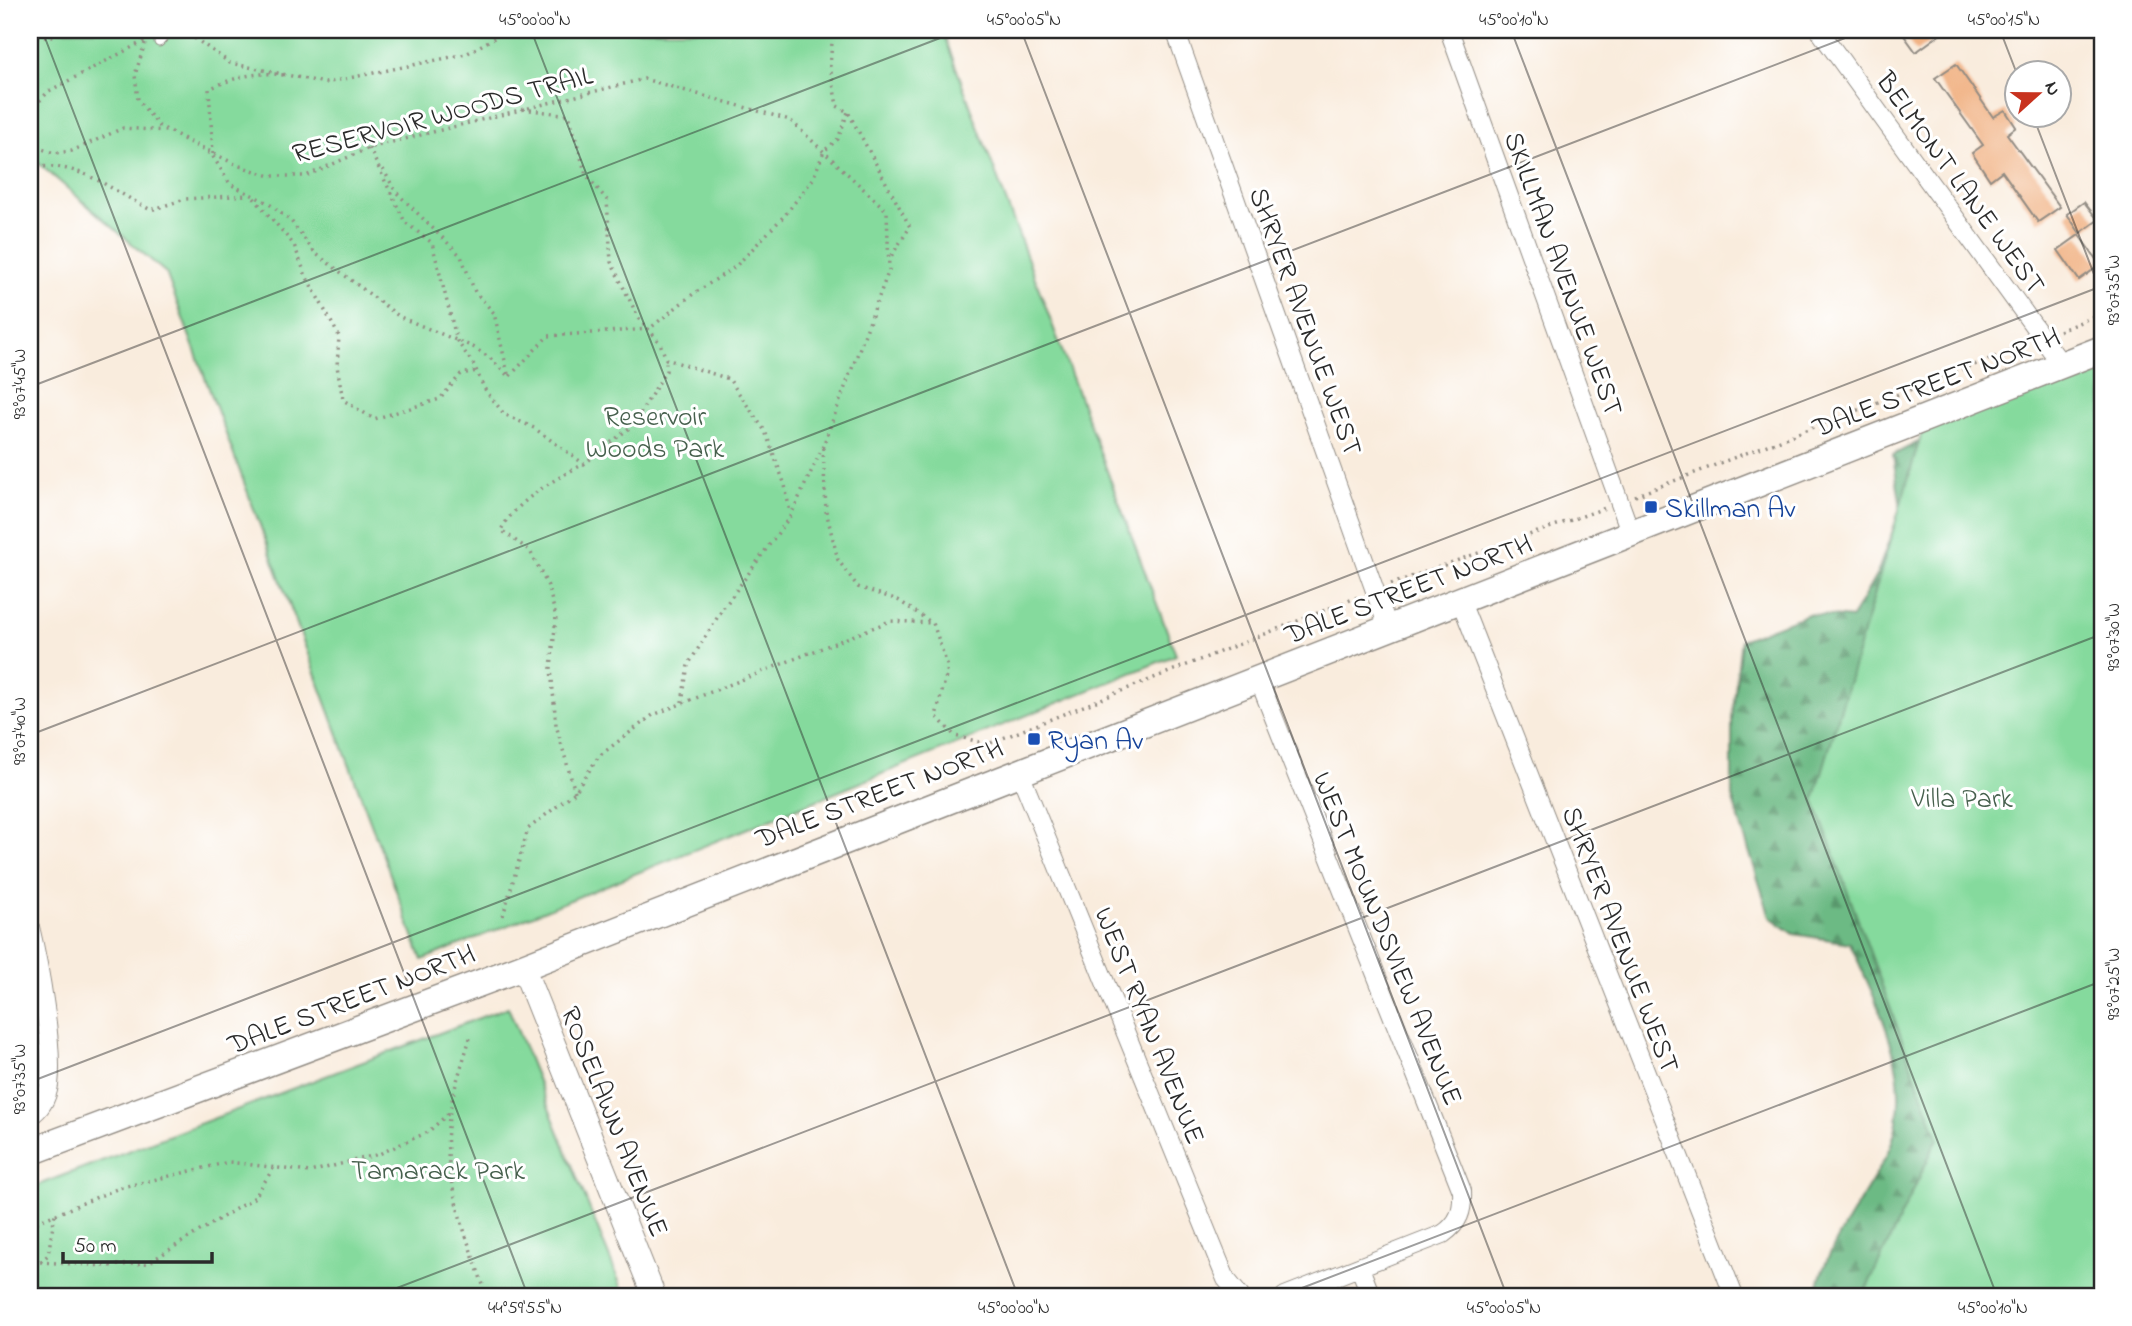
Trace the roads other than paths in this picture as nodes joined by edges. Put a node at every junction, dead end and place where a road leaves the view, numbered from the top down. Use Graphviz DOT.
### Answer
graph roads {
  1 [pos="170,30"];
  2 [pos="1175,30"];
  3 [pos="1449,30"];
  4 [pos="1819,30"];
  5 [pos="159,42"];
  6 [pos="2102,349"];
  7 [pos="2062,365"];
  8 [pos="1631,534"];
  9 [pos="1461,602"];
  10 [pos="1389,630"];
  11 [pos="1259,680"];
  12 [pos="1019,771"];
  13 [pos="30,927"];
  14 [pos="523,967"];
  15 [pos="35,1112"];
  16 [pos="30,1152"];
  17 [pos="1360,1268"];
  18 [pos="654,1296"];
  19 [pos="1240,1296"];
  20 [pos="1285,1296"];
  21 [pos="1371,1296"];
  22 [pos="1734,1296"];
  1 -- 5 [label="lane"];
  2 -- 10 [label="street, SHRYER AVENUE WEST"];
  3 -- 8 [label="street, SKILLMAN AVENUE WEST"];
  4 -- 7 [label="street, BELMONT LANE WEST"];
  6 -- 7 [label="main road, DALE STREET NORTH"];
  7 -- 8 [label="main road, DALE STREET NORTH"];
  8 -- 9 [label="main road, DALE STREET NORTH"];
  9 -- 10 [label="main road, DALE STREET NORTH"];
  9 -- 22 [label="street, SHRYER AVENUE WEST"];
  10 -- 11 [label="main road, DALE STREET NORTH"];
  11 -- 12 [label="main road, DALE STREET NORTH"];
  11 -- 17 [label="street, WEST MOUNDSVIEW AVENUE"];
  12 -- 14 [label="main road, DALE STREET NORTH"];
  12 -- 19 [label="street, WEST RYAN AVENUE"];
  13 -- 15 [label="street"];
  14 -- 16 [label="main road, DALE STREET NORTH"];
  14 -- 18 [label="street, ROSELAWN AVENUE"];
  17 -- 20 [label="street"];
  17 -- 21 [label="street"];
}
